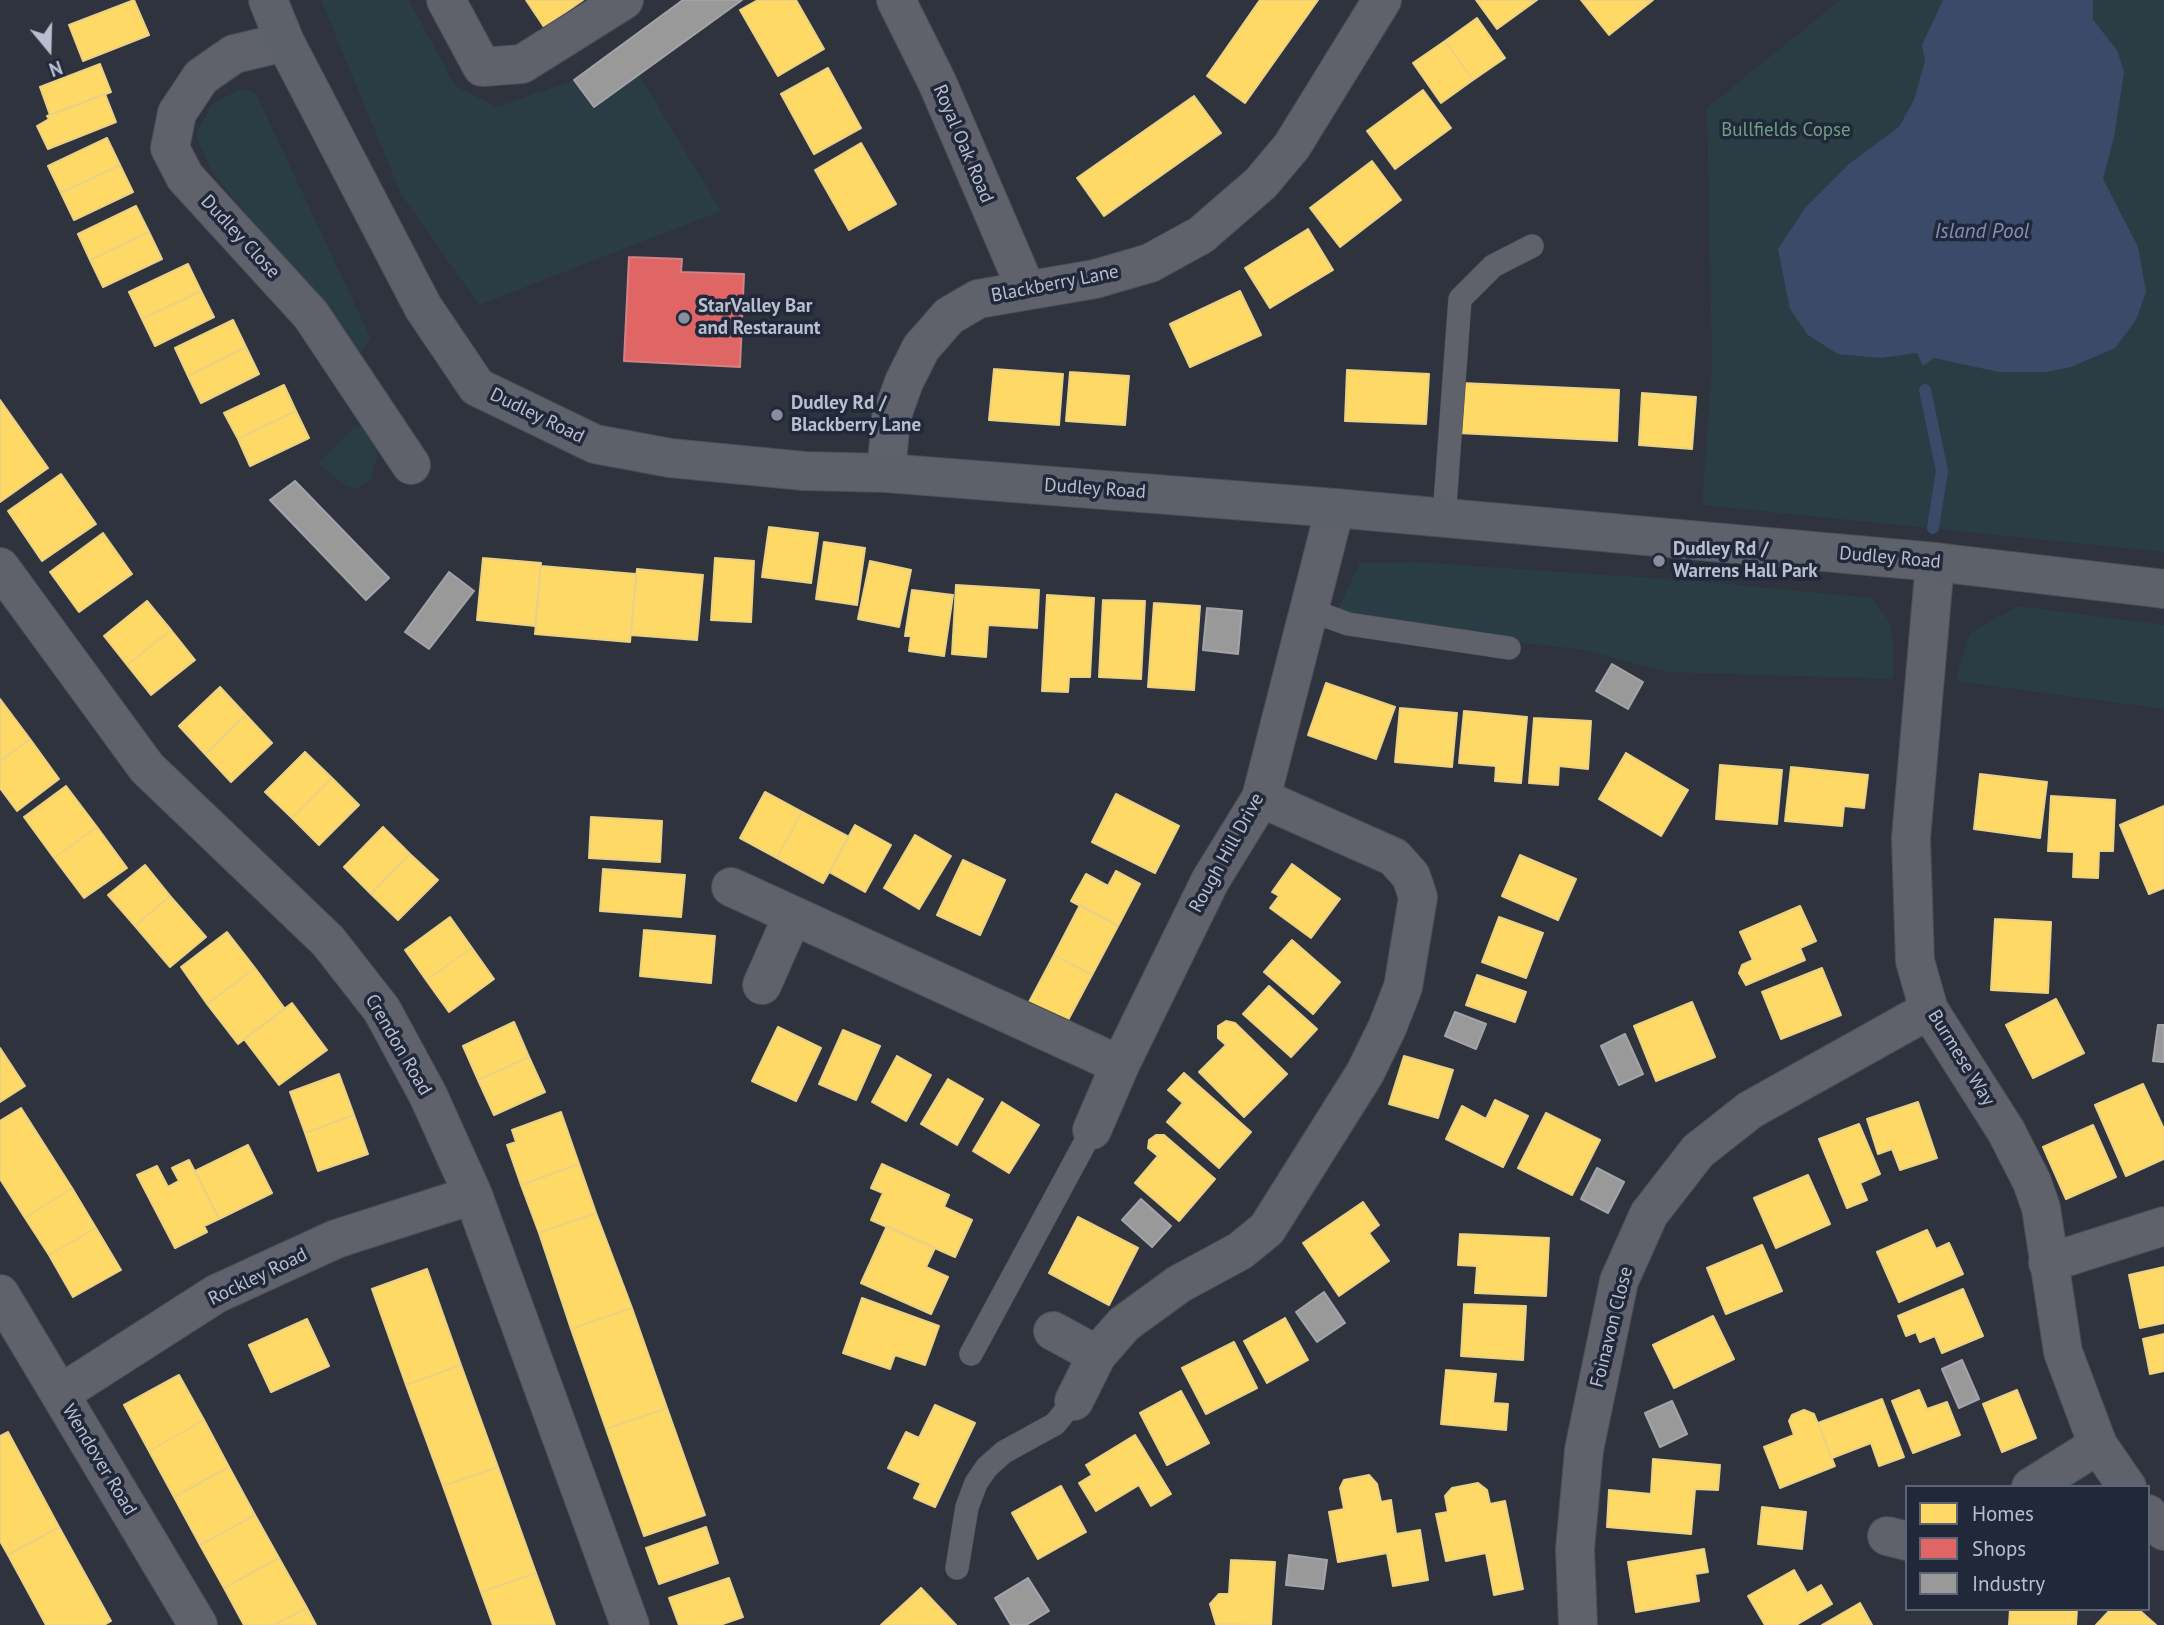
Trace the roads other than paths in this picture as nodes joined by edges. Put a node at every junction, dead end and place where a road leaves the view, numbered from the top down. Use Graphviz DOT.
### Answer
graph roads {
  1 [pos="268,0"];
  2 [pos="446,0"];
  3 [pos="624,0"];
  4 [pos="896,0"];
  5 [pos="1382,0"];
  6 [pos="285,42"];
  7 [pos="1532,246"];
  8 [pos="1026,289"];
  9 [pos="411,465"];
  10 [pos="886,473"];
  11 [pos="1335,508"];
  12 [pos="1444,518"];
  13 [pos="1935,562"];
  14 [pos="0,566"];
  15 [pos="2164,589"];
  16 [pos="1310,611"];
  17 [pos="1508,648"];
  18 [pos="1261,797"];
  19 [pos="731,887"];
  20 [pos="792,917"];
  21 [pos="762,985"];
  22 [pos="1928,1010"];
  23 [pos="1120,1065"];
  24 [pos="1092,1130"];
  25 [pos="473,1195"];
  26 [pos="2164,1226"];
  27 [pos="2048,1263"];
  28 [pos="0,1294"];
  29 [pos="1053,1331"];
  30 [pos="971,1354"];
  31 [pos="1097,1355"];
  32 [pos="60,1394"];
  33 [pos="1074,1401"];
  34 [pos="2098,1446"];
  35 [pos="2034,1485"];
  36 [pos="2126,1485"];
  37 [pos="2150,1516"];
  38 [pos="2164,1531"];
  39 [pos="957,1568"];
  40 [pos="198,1625"];
  41 [pos="630,1625"];
  42 [pos="1578,1625"];
  1 -- 6 [label="main road, Dudley Road"];
  2 -- 3 [label="street"];
  4 -- 8 [label="street, Royal Oak Road"];
  5 -- 8 [label="street, Blackberry Lane"];
  6 -- 9 [label="street, Dudley Close"];
  6 -- 10 [label="main road, Dudley Road"];
  7 -- 12 [label="lane"];
  8 -- 10 [label="street, Blackberry Lane"];
  10 -- 11 [label="main road, Dudley Road"];
  11 -- 12 [label="main road, Dudley Road"];
  11 -- 16 [label="street, Rough Hill Drive"];
  12 -- 13 [label="main road, Dudley Road"];
  13 -- 15 [label="main road, Dudley Road"];
  13 -- 22 [label="street, Burmese Way"];
  14 -- 25 [label="street, Crendon Road"];
  16 -- 17 [label="lane"];
  16 -- 18 [label="street, Rough Hill Drive"];
  18 -- 23 [label="street, Rough Hill Drive"];
  18 -- 31 [label="street"];
  19 -- 20 [label="street"];
  20 -- 21 [label="street"];
  20 -- 23 [label="street"];
  22 -- 27 [label="street, Burmese Way"];
  22 -- 42 [label="street, Foinavon Close"];
  23 -- 24 [label="street, Rough Hill Drive"];
  24 -- 30 [label="lane"];
  25 -- 32 [label="street, Rockley Road"];
  25 -- 41 [label="street, Crendon Road"];
  26 -- 27 [label="street"];
  27 -- 34 [label="street, Burmese Way"];
  28 -- 32 [label="street, Wendover Road"];
  29 -- 31 [label="street"];
  31 -- 33 [label="street"];
  32 -- 40 [label="street, Wendover Road"];
  33 -- 39 [label="lane"];
  34 -- 35 [label="street"];
  34 -- 36 [label="street, Burmese Way"];
  37 -- 38 [label="street"];
}
